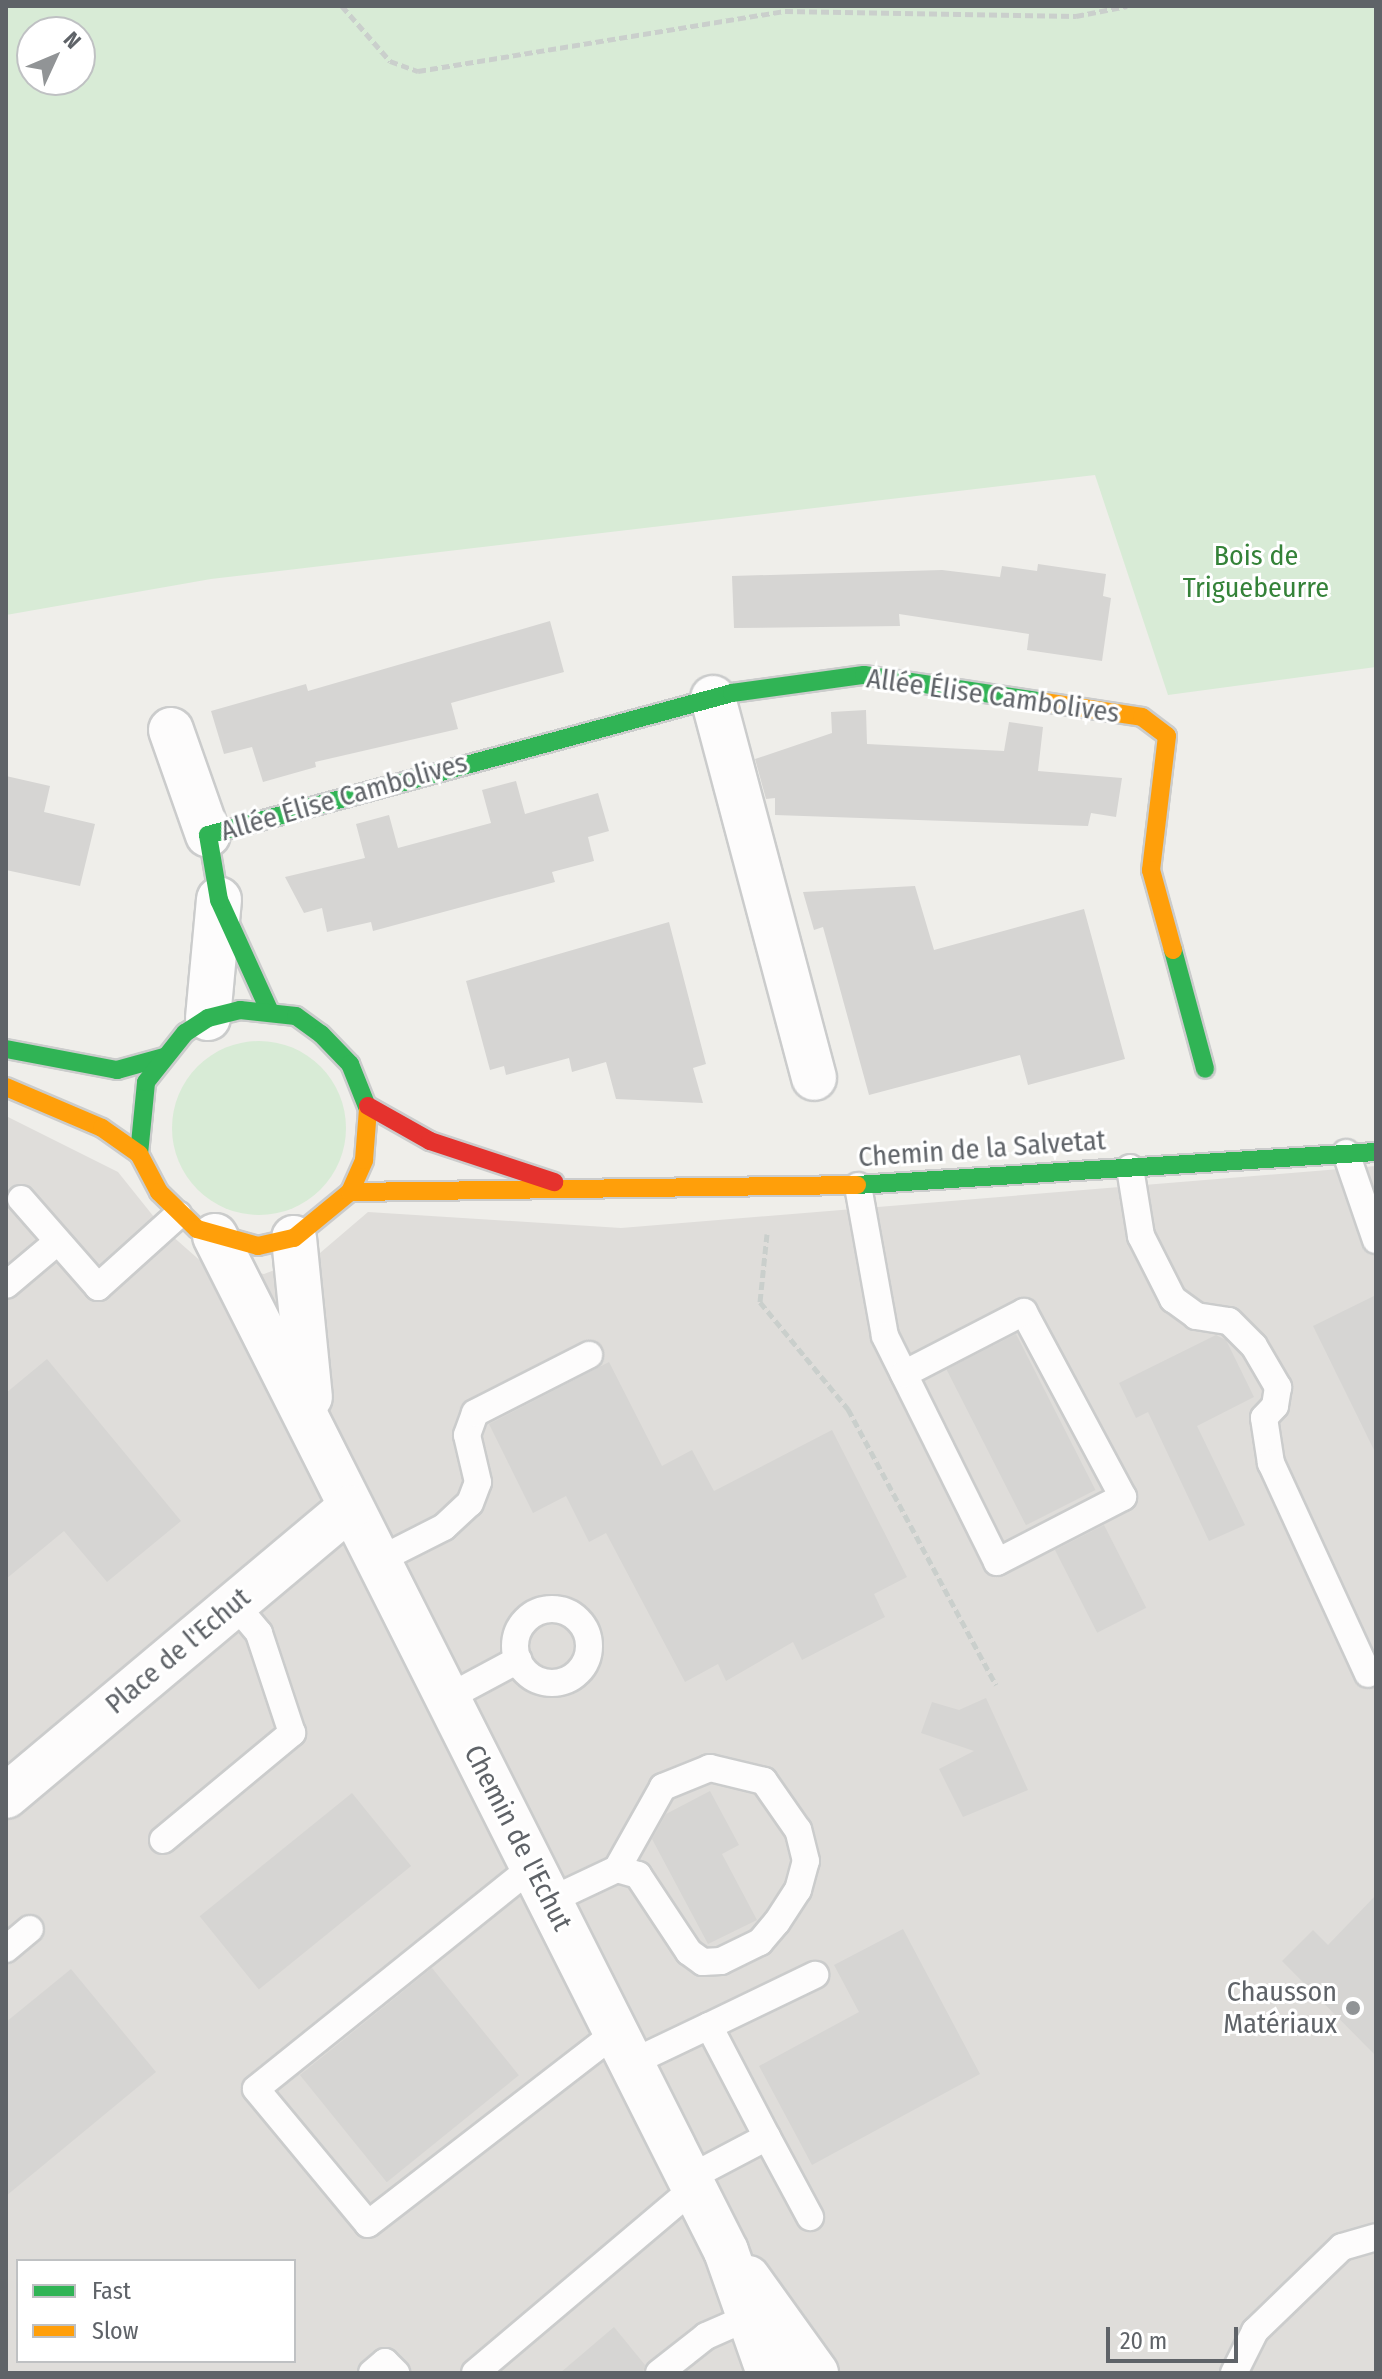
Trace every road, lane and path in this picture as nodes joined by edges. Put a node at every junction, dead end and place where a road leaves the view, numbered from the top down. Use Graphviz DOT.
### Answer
graph roads {
  1 [pos="342,6"];
  2 [pos="1127,6"];
  3 [pos="713,698"];
  4 [pos="171,730"];
  5 [pos="208,835"];
  6 [pos="219,900"];
  7 [pos="270,1012"];
  8 [pos="208,1018"];
  9 [pos="6,1049"];
  10 [pos="164,1057"];
  11 [pos="1205,1069"];
  12 [pos="814,1078"];
  13 [pos="6,1087"];
  14 [pos="368,1106"];
  15 [pos="1376,1152"];
  16 [pos="1346,1153"];
  17 [pos="139,1154"];
  18 [pos="1130,1168"];
  19 [pos="858,1186"];
  20 [pos="771,1190"];
  21 [pos="350,1192"];
  22 [pos="590,1194"];
  23 [pos="21,1199"];
  24 [pos="196,1226"];
  25 [pos="294,1238"];
  26 [pos="1376,1240"];
  27 [pos="57,1242"];
  28 [pos="6,1285"];
  29 [pos="589,1355"];
  30 [pos="904,1374"];
  31 [pos="313,1423"];
  32 [pos="350,1507"];
  33 [pos="377,1561"];
  34 [pos="235,1604"];
  35 [pos="518,1660"];
  36 [pos="1368,1674"];
  37 [pos="996,1685"];
  38 [pos="447,1698"];
  39 [pos="6,1796"];
  40 [pos="163,1840"];
  41 [pos="617,1869"];
  42 [pos="541,1884"];
  43 [pos="30,1929"];
  44 [pos="6,1949"];
  45 [pos="815,1975"];
  46 [pos="709,2026"];
  47 [pos="624,2048"];
  48 [pos="767,2137"];
  49 [pos="692,2183"];
  50 [pos="810,2217"];
  51 [pos="1376,2237"];
  52 [pos="726,2251"];
  53 [pos="749,2317"];
  54 [pos="372,2373"];
  55 [pos="396,2373"];
  56 [pos="475,2373"];
  57 [pos="659,2373"];
  58 [pos="769,2373"];
  59 [pos="816,2373"];
  60 [pos="1234,2373"];
  1 -- 2 [label="path"];
  3 -- 5 [label="main road, Allée Élise Cambolives"];
  3 -- 11 [label="main road, Allée Élise Cambolives"];
  3 -- 12 [label="street"];
  4 -- 5 [label="street, Allée Élise Cambolives"];
  5 -- 6 [label="main road, Allée Élise Cambolives"];
  6 -- 7 [label="main road, Allée Élise Cambolives"];
  6 -- 8 [label="street, Allée Élise Cambolives"];
  7 -- 8 [label="main road"];
  7 -- 14 [label="main road"];
  8 -- 10 [label="main road"];
  9 -- 10 [label="main road"];
  10 -- 17 [label="main road"];
  13 -- 17 [label="main road"];
  14 -- 21 [label="main road"];
  14 -- 22 [label="main road, Chemin de la Salvetat"];
  15 -- 16 [label="main road, Chemin de la Salvetat"];
  16 -- 18 [label="main road, Chemin de la Salvetat"];
  16 -- 26 [label="lane"];
  17 -- 24 [label="main road"];
  18 -- 19 [label="main road, Chemin de la Salvetat"];
  18 -- 36 [label="lane"];
  19 -- 20 [label="main road, Chemin de la Salvetat"];
  19 -- 30 [label="lane"];
  20 -- 22 [label="main road, Chemin de la Salvetat"];
  20 -- 37 [label="path"];
  21 -- 22 [label="main road, Chemin de la Salvetat"];
  21 -- 25 [label="main road"];
  23 -- 27 [label="lane"];
  24 -- 25 [label="main road"];
  24 -- 27 [label="lane"];
  24 -- 31 [label="street, Chemin de l'Echut"];
  25 -- 31 [label="street, Chemin de l'Echut"];
  27 -- 28 [label="lane"];
  29 -- 33 [label="lane"];
  30 -- 30 [label="lane"];
  31 -- 32 [label="street, Chemin de l'Echut"];
  32 -- 33 [label="street, Chemin de l'Echut"];
  32 -- 34 [label="street, Place de l'Echut"];
  33 -- 38 [label="street, Chemin de l'Echut"];
  34 -- 39 [label="street, Place de l'Echut"];
  34 -- 40 [label="lane"];
  35 -- 38 [label="lane"];
  38 -- 42 [label="street, Chemin de l'Echut"];
  41 -- 41 [label="lane"];
  41 -- 42 [label="lane"];
  42 -- 47 [label="street, Chemin de l'Echut"];
  42 -- 47 [label="lane"];
  43 -- 44 [label="lane"];
  45 -- 46 [label="lane"];
  46 -- 47 [label="lane"];
  46 -- 48 [label="lane"];
  47 -- 49 [label="street, Chemin de l'Echut"];
  48 -- 49 [label="lane"];
  48 -- 50 [label="lane"];
  49 -- 52 [label="street, Chemin de l'Echut"];
  49 -- 56 [label="lane"];
  51 -- 60 [label="lane"];
  52 -- 53 [label="street, Chemin de l'Echut"];
  52 -- 59 [label="street, Chemin de l'Echut"];
  53 -- 57 [label="lane"];
  53 -- 58 [label="street, Chemin de l'Echut"];
  54 -- 55 [label="lane"];
}
